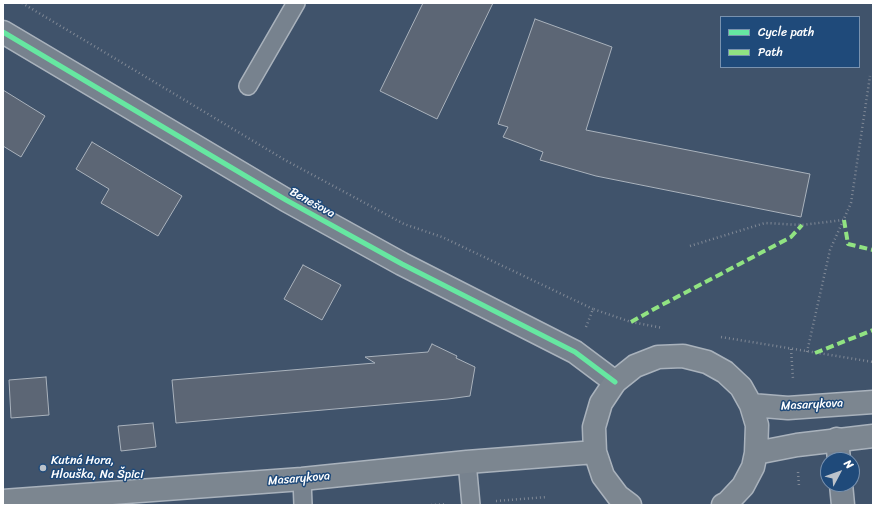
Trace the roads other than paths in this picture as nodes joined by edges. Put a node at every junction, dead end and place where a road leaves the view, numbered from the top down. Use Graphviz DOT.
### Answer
graph roads {
  1 [pos="296,3"];
  2 [pos="5,38"];
  3 [pos="248,86"];
  4 [pos="615,382"];
  5 [pos="873,402"];
  6 [pos="751,405"];
  7 [pos="873,436"];
  8 [pos="838,450"];
  9 [pos="595,452"];
  10 [pos="756,453"];
  11 [pos="467,462"];
  12 [pos="302,479"];
  13 [pos="842,492"];
  14 [pos="3,501"];
  15 [pos="303,505"];
  16 [pos="471,505"];
  17 [pos="630,505"];
  18 [pos="723,505"];
  19 [pos="843,505"];
  1 -- 3 [label="lane"];
  2 -- 4 [label="street, Benešova"];
  4 -- 6 [label="main road"];
  4 -- 9 [label="main road"];
  5 -- 6 [label="main road, Masarykova"];
  6 -- 10 [label="main road"];
  7 -- 8 [label="main road"];
  8 -- 10 [label="main road"];
  9 -- 11 [label="main road, Masarykova"];
  9 -- 17 [label="main road"];
  10 -- 18 [label="main road"];
  11 -- 12 [label="main road, Masarykova"];
  11 -- 16 [label="lane"];
  12 -- 14 [label="main road, Masarykova"];
  12 -- 15 [label="lane"];
  13 -- 19 [label="street"];
}
